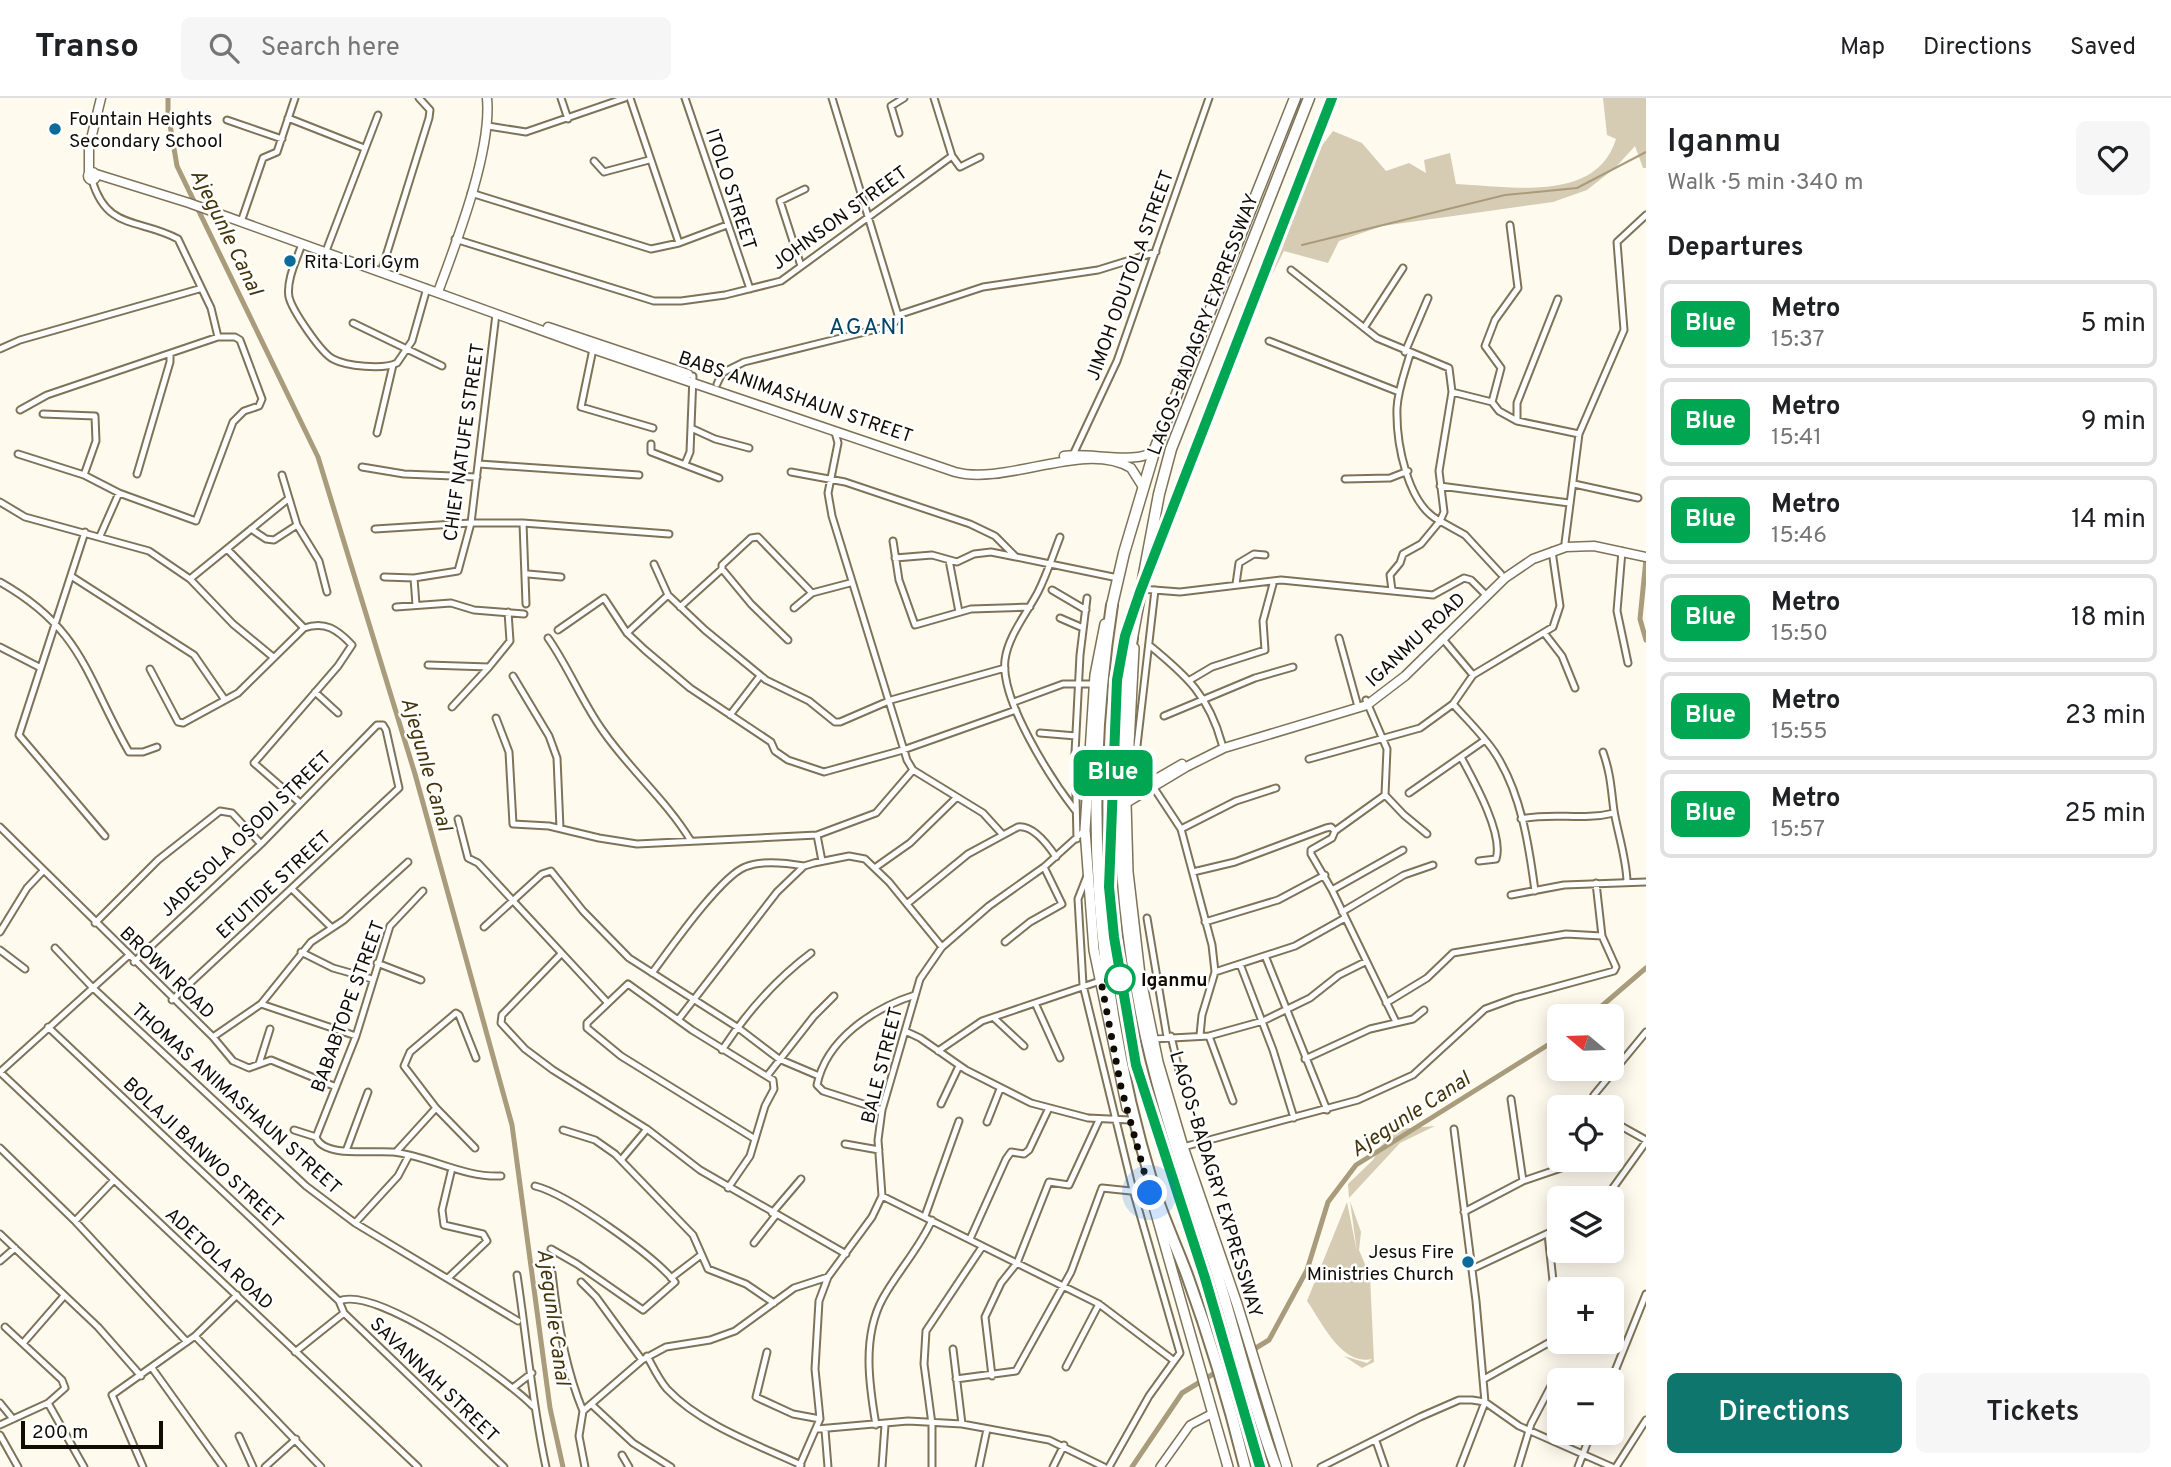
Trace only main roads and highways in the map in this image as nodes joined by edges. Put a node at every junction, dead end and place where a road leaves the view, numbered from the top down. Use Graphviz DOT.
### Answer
graph roads {
  1 [pos="101,98"];
  2 [pos="487,98"];
  3 [pos="1295,98"];
  4 [pos="1309,98"];
  5 [pos="434,290"];
  6 [pos="692,379"];
  7 [pos="1155,449"];
  8 [pos="915,457"];
  9 [pos="1072,457"];
  10 [pos="1143,487"];
  11 [pos="1626,551"];
  12 [pos="1646,555"];
  13 [pos="1485,593"];
  14 [pos="1112,606"];
  15 [pos="1132,638"];
  16 [pos="1366,702"];
  17 [pos="1152,785"];
  18 [pos="1132,790"];
  19 [pos="1126,803"];
  20 [pos="1228,1467"];
  21 [pos="1245,1467"];
  22 [pos="1276,1467"];
  23 [pos="1287,1467"];
  1 -- 5 [label="main road, BABS ANIMASHAUN STREET"];
  2 -- 5 [label="main road"];
  3 -- 7 [label="highway, LAGOS-BADAGRY EXPRESSWAY"];
  4 -- 15 [label="highway, LAGOS-BADAGRY EXPRESSWAY"];
  5 -- 6 [label="main road, BABS ANIMASHAUN STREET"];
  5 -- 6 [label="main road, BABS ANIMASHAUN STREET"];
  6 -- 8 [label="main road, BABS ANIMASHAUN STREET"];
  6 -- 8 [label="main road, BABS ANIMASHAUN STREET"];
  7 -- 9 [label="main road, BABS ANIMASHAUN STREET"];
  7 -- 10 [label="highway, LAGOS-BADAGRY EXPRESSWAY"];
  8 -- 9 [label="main road, BABS ANIMASHAUN STREET"];
  9 -- 10 [label="main road, BABS ANIMASHAUN STREET"];
  10 -- 14 [label="highway, LAGOS-BADAGRY EXPRESSWAY"];
  11 -- 12 [label="main road, IGANMU ROAD"];
  11 -- 13 [label="main road, IGANMU ROAD"];
  11 -- 13 [label="main road, IGANMU ROAD"];
  13 -- 16 [label="main road, IGANMU ROAD"];
  13 -- 16 [label="main road, IGANMU ROAD"];
  14 -- 20 [label="main road, LAGOS-BADAGRY EXPRESSWAY"];
  14 -- 21 [label="highway, LAGOS-BADAGRY EXPRESSWAY"];
  15 -- 18 [label="main road, LAGOS-BADAGRY EXPRESSWAY"];
  15 -- 22 [label="highway, LAGOS-BADAGRY EXPRESSWAY"];
  16 -- 17 [label="main road, IGANMU ROAD"];
  16 -- 17 [label="main road, IGANMU ROAD"];
  17 -- 18 [label="main road, IGANMU ROAD"];
  17 -- 19 [label="main road, IGANMU ROAD"];
  18 -- 19 [label="main road, LAGOS-BADAGRY EXPRESSWAY"];
  19 -- 23 [label="main road, LAGOS-BADAGRY EXPRESSWAY"];
}
